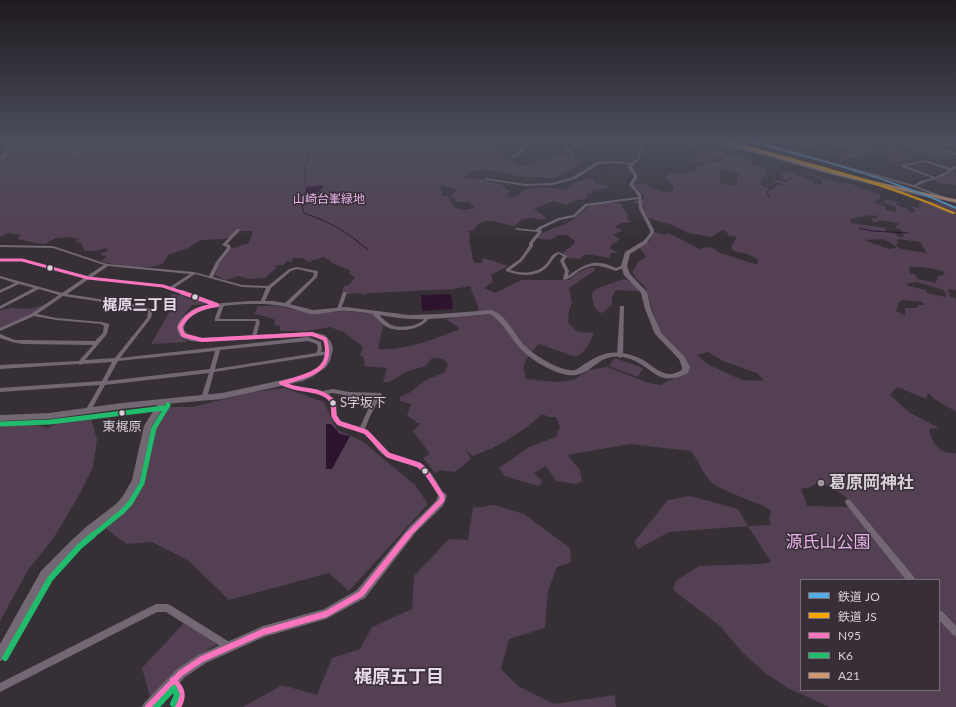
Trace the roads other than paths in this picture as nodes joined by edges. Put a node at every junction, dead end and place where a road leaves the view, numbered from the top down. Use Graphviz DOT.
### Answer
graph roads {
  1 [pos="580,174"];
  2 [pos="635,174"];
  3 [pos="838,174"];
  4 [pos="874,174"];
  5 [pos="926,174"];
  6 [pos="945,174"];
  7 [pos="932,176"];
  8 [pos="487,179"];
  9 [pos="911,186"];
  10 [pos="640,198"];
  11 [pos="947,199"];
  12 [pos="956,201"];
  13 [pos="517,229"];
  14 [pos="539,229"];
  15 [pos="238,230"];
  16 [pos="645,242"];
  17 [pos="0,246"];
  18 [pos="0,260"];
  19 [pos="107,265"];
  20 [pos="624,266"];
  21 [pos="194,273"];
  22 [pos="211,276"];
  23 [pos="0,277"];
  24 [pos="88,278"];
  25 [pos="19,282"];
  26 [pos="269,287"];
  27 [pos="38,288"];
  28 [pos="171,288"];
  29 [pos="0,292"];
  30 [pos="345,293"];
  31 [pos="63,295"];
  32 [pos="262,303"];
  33 [pos="219,305"];
  34 [pos="286,305"];
  35 [pos="622,307"];
  36 [pos="0,308"];
  37 [pos="339,309"];
  38 [pos="374,312"];
  39 [pos="33,315"];
  40 [pos="428,317"];
  41 [pos="0,330"];
  42 [pos="0,336"];
  43 [pos="254,336"];
  44 [pos="97,343"];
  45 [pos="218,350"];
  46 [pos="318,353"];
  47 [pos="328,353"];
  48 [pos="620,356"];
  49 [pos="116,360"];
  50 [pos="80,364"];
  51 [pos="0,367"];
  52 [pos="212,371"];
  53 [pos="281,383"];
  54 [pos="103,384"];
  55 [pos="0,390"];
  56 [pos="324,392"];
  57 [pos="204,398"];
  58 [pos="163,402"];
  59 [pos="88,411"];
  60 [pos="0,418"];
  61 [pos="362,430"];
  62 [pos="442,496"];
  63 [pos="848,502"];
  64 [pos="910,579"];
  65 [pos="940,615"];
  66 [pos="956,632"];
  67 [pos="228,646"];
  68 [pos="0,655"];
  69 [pos="0,688"];
  70 [pos="148,707"];
  1 -- 8 [label="street"];
  2 -- 10 [label="street"];
  3 -- 11 [label="main road"];
  4 -- 9 [label="street"];
  5 -- 7 [label="street"];
  6 -- 7 [label="street"];
  7 -- 9 [label="street"];
  9 -- 11 [label="street"];
  10 -- 14 [label="street"];
  10 -- 16 [label="street"];
  11 -- 12 [label="main road"];
  13 -- 14 [label="street"];
  14 -- 20 [label="street"];
  15 -- 22 [label="street"];
  16 -- 20 [label="street"];
  17 -- 19 [label="street"];
  18 -- 24 [label="street"];
  19 -- 21 [label="street"];
  19 -- 24 [label="street"];
  20 -- 48 [label="street"];
  21 -- 22 [label="street"];
  21 -- 28 [label="street"];
  22 -- 26 [label="street"];
  23 -- 25 [label="street"];
  24 -- 28 [label="street"];
  24 -- 31 [label="street"];
  25 -- 27 [label="street"];
  25 -- 29 [label="street"];
  26 -- 32 [label="street"];
  26 -- 34 [label="street"];
  27 -- 31 [label="street"];
  27 -- 36 [label="street"];
  28 -- 33 [label="street"];
  30 -- 37 [label="street"];
  31 -- 39 [label="street"];
  31 -- 49 [label="street"];
  32 -- 33 [label="street"];
  32 -- 34 [label="street"];
  33 -- 43 [label="street"];
  33 -- 43 [label="street"];
  34 -- 37 [label="street"];
  35 -- 48 [label="street"];
  37 -- 38 [label="street"];
  38 -- 40 [label="street"];
  38 -- 40 [label="street"];
  39 -- 41 [label="street"];
  39 -- 44 [label="street"];
  40 -- 48 [label="street"];
  42 -- 44 [label="street"];
  43 -- 47 [label="street"];
  44 -- 50 [label="street"];
  45 -- 46 [label="street"];
  45 -- 49 [label="street"];
  45 -- 52 [label="street"];
  46 -- 47 [label="street"];
  46 -- 52 [label="street"];
  47 -- 53 [label="street"];
  49 -- 50 [label="street"];
  49 -- 54 [label="street"];
  50 -- 51 [label="street"];
  52 -- 54 [label="street"];
  52 -- 57 [label="street"];
  53 -- 56 [label="street"];
  53 -- 57 [label="street"];
  54 -- 55 [label="street"];
  54 -- 59 [label="street"];
  56 -- 61 [label="street"];
  56 -- 61 [label="street"];
  57 -- 58 [label="street"];
  58 -- 59 [label="street"];
  58 -- 68 [label="street"];
  59 -- 60 [label="street"];
  61 -- 62 [label="street"];
  62 -- 67 [label="street"];
  63 -- 64 [label="street"];
  65 -- 66 [label="street"];
  67 -- 69 [label="street"];
  67 -- 70 [label="street"];
}
